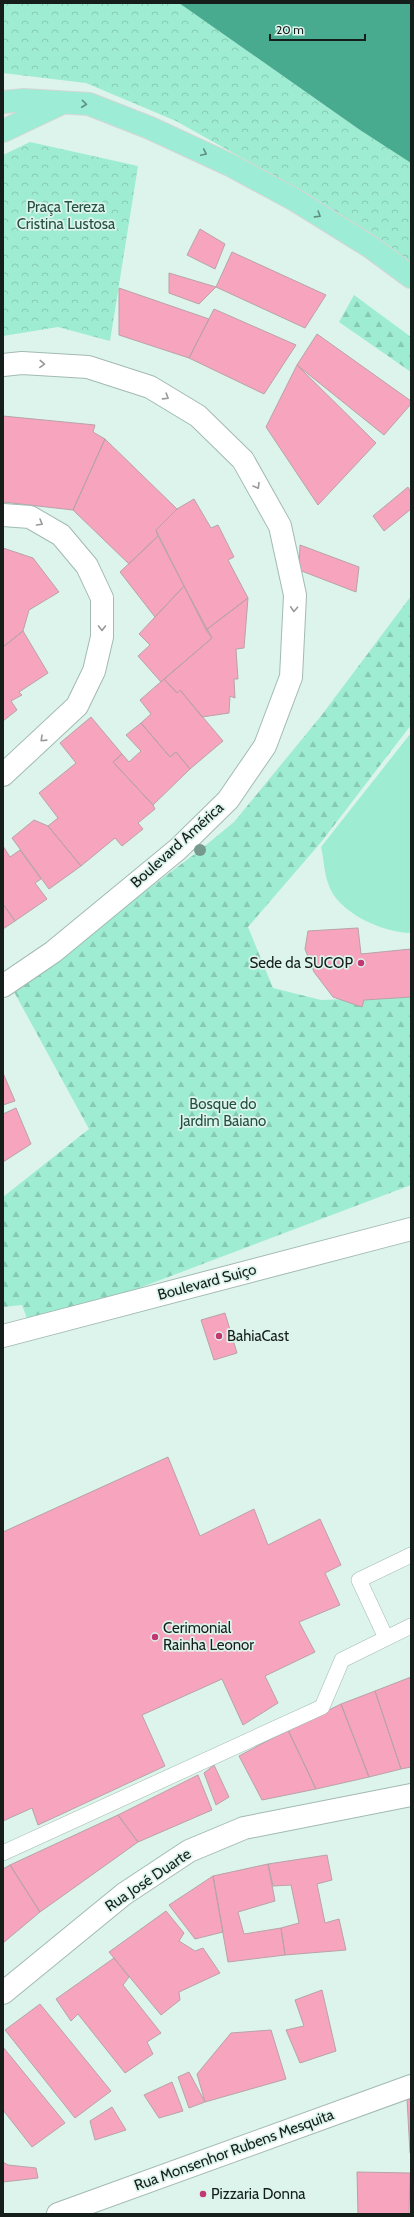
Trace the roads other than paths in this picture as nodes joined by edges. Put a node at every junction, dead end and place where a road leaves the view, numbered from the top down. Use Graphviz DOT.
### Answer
graph roads {
  1 [pos="3,102"];
  2 [pos="63,103"];
  3 [pos="3,130"];
  4 [pos="411,278"];
  5 [pos="3,365"];
  6 [pos="3,515"];
  7 [pos="3,775"];
  8 [pos="3,986"];
  9 [pos="411,1229"];
  10 [pos="3,1336"];
  11 [pos="411,1555"];
  12 [pos="411,1626"];
  13 [pos="386,1638"];
  14 [pos="411,1795"];
  15 [pos="3,1853"];
  16 [pos="3,1992"];
  17 [pos="411,2086"];
  18 [pos="58,2214"];
  1 -- 2 [label="main road"];
  2 -- 3 [label="main road"];
  2 -- 4 [label="main road, one-way"];
  5 -- 8 [label="street, Boulevard América, one-way"];
  6 -- 7 [label="street, one-way"];
  9 -- 10 [label="street, Boulevard Suiço"];
  11 -- 13 [label="lane"];
  12 -- 13 [label="lane"];
  13 -- 15 [label="lane"];
  14 -- 16 [label="street, Rua José Duarte"];
  17 -- 18 [label="street, Rua Monsenhor Rubens Mesquita"];
}
